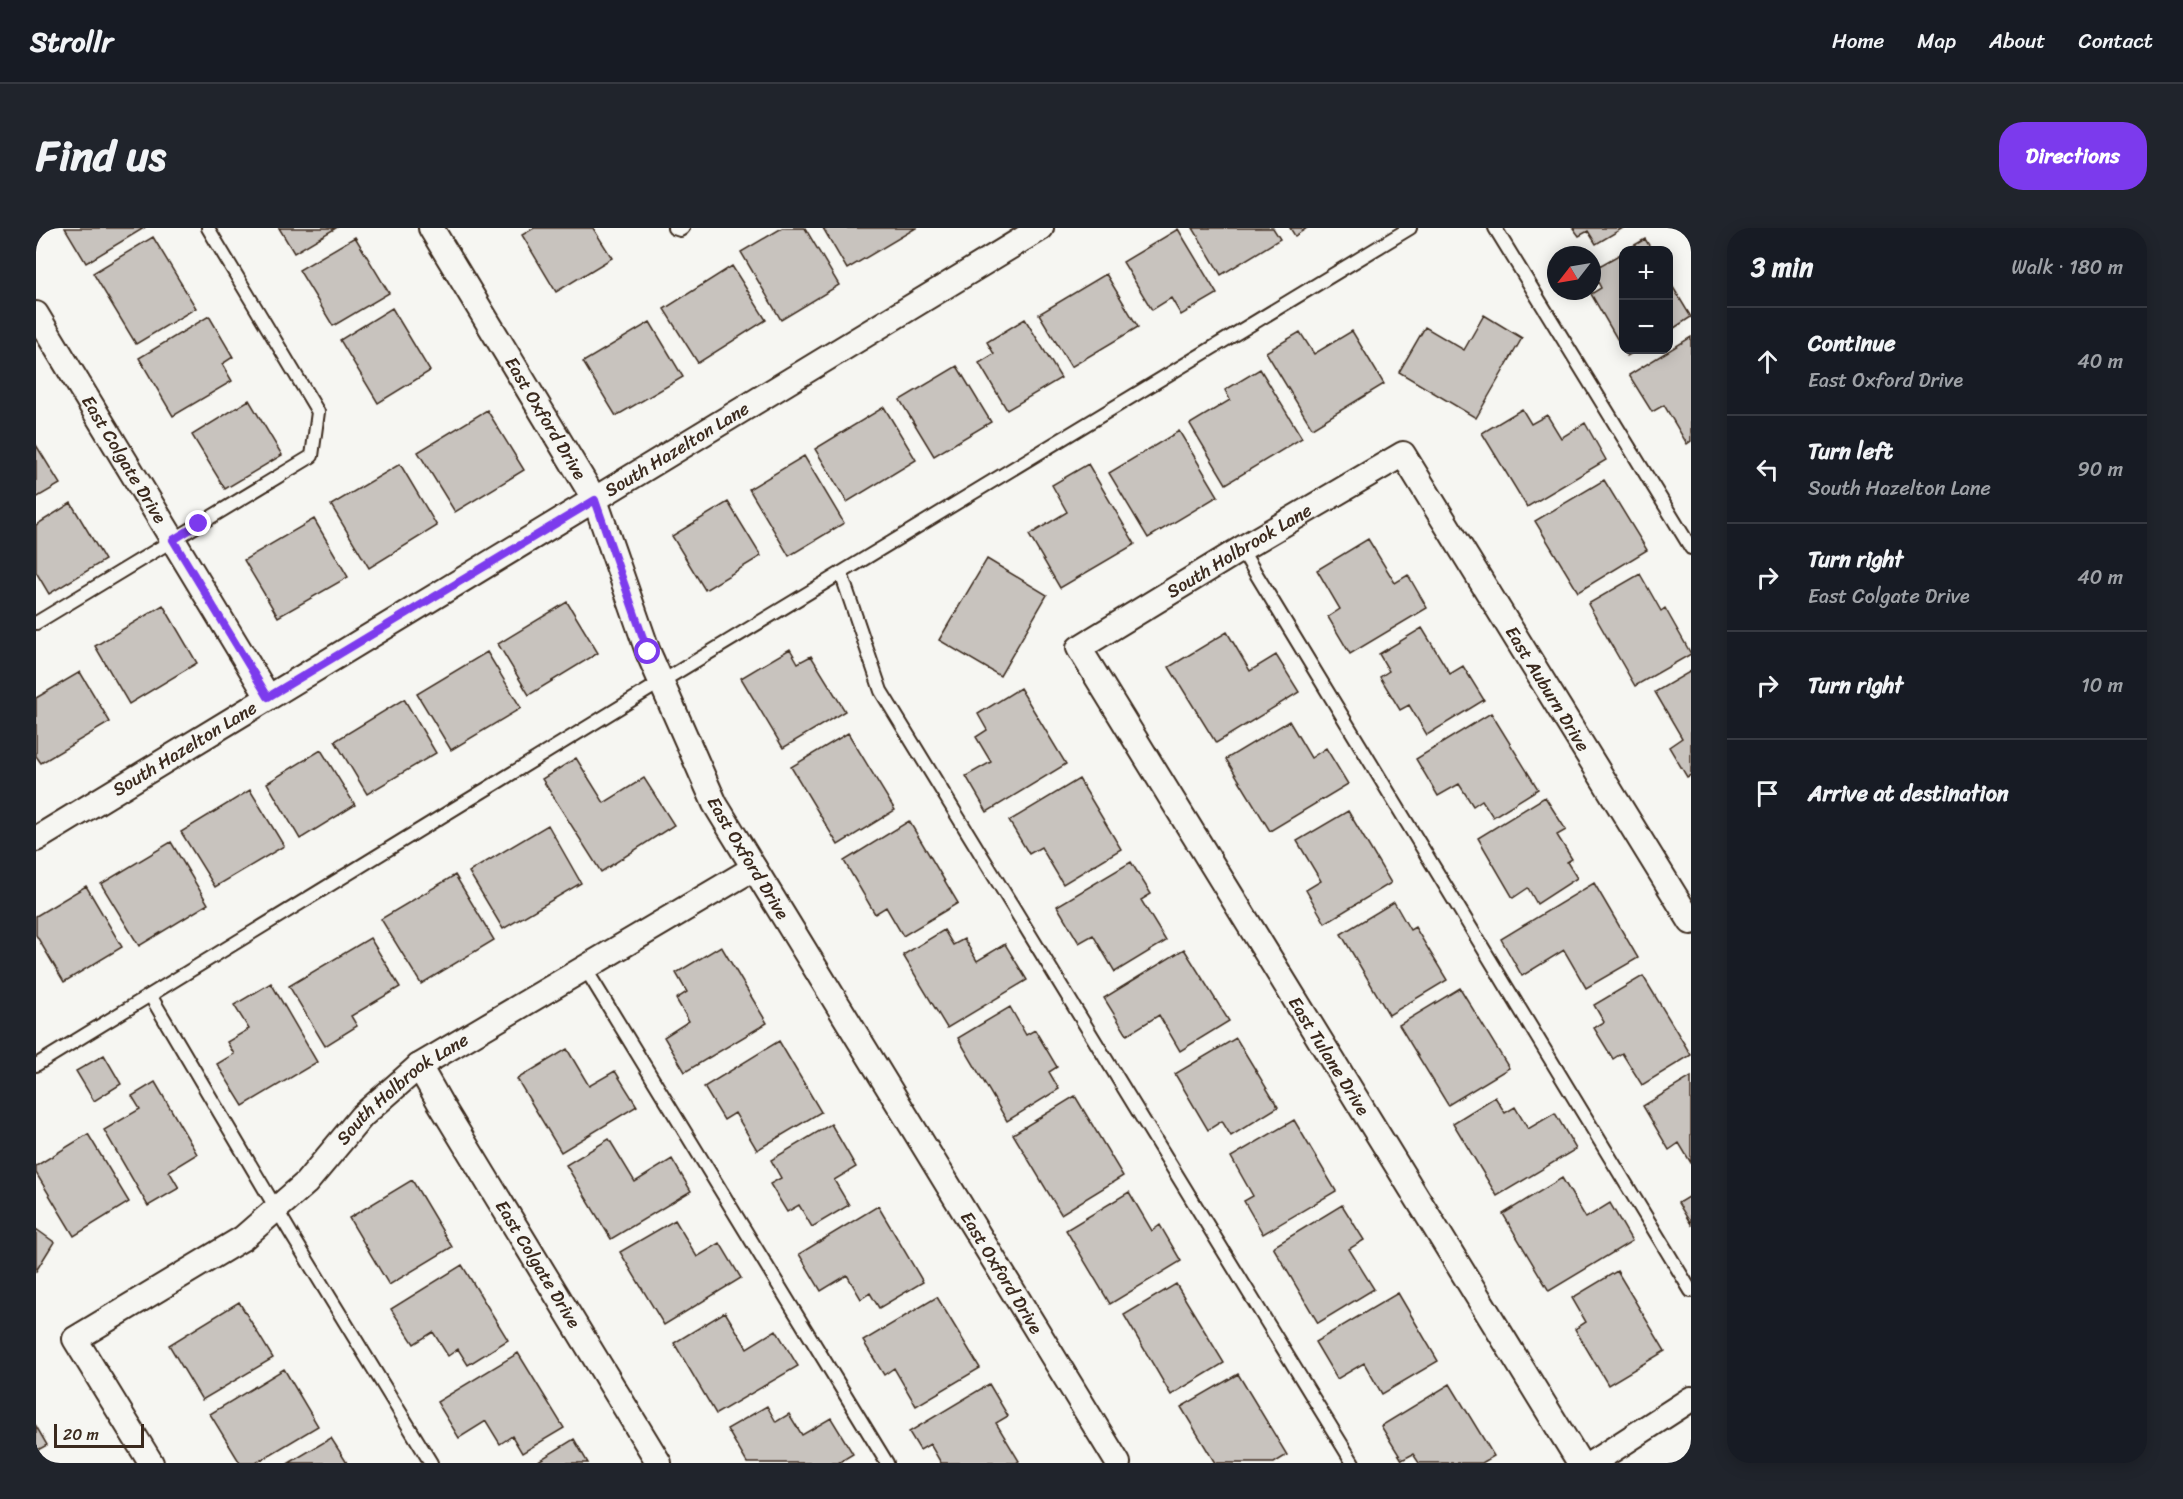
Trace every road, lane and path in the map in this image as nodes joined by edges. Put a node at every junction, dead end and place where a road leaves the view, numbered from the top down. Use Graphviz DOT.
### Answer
graph roads {
  1 [pos="207,228"];
  2 [pos="431,228"];
  3 [pos="674,228"];
  4 [pos="683,228"];
  5 [pos="1041,228"];
  6 [pos="1410,228"];
  7 [pos="1496,228"];
  8 [pos="36,315"];
  9 [pos="1403,454"];
  10 [pos="595,500"];
  11 [pos="173,540"];
  12 [pos="1691,548"];
  13 [pos="1241,549"];
  14 [pos="841,573"];
  15 [pos="36,623"];
  16 [pos="1079,648"];
  17 [pos="661,682"];
  18 [pos="268,697"];
  19 [pos="36,839"];
  20 [pos="754,868"];
  21 [pos="1691,922"];
  22 [pos="585,968"];
  23 [pos="150,995"];
  24 [pos="36,1065"];
  25 [pos="419,1066"];
  26 [pos="276,1209"];
  27 [pos="1691,1291"];
  28 [pos="1691,1399"];
  29 [pos="151,1463"];
  30 [pos="431,1463"];
  31 [pos="659,1463"];
  32 [pos="887,1463"];
  33 [pos="1118,1463"];
  34 [pos="1353,1463"];
  35 [pos="1580,1463"];
  36 [pos="1592,1463"];
  1 -- 11 [label="lane"];
  2 -- 10 [label="street, East Oxford Drive"];
  3 -- 4 [label="lane"];
  5 -- 10 [label="street, South Hazelton Lane"];
  6 -- 14 [label="lane"];
  7 -- 12 [label="lane"];
  8 -- 11 [label="street, East Colgate Drive"];
  9 -- 13 [label="street, South Holbrook Lane"];
  9 -- 21 [label="street, East Auburn Drive"];
  10 -- 17 [label="street, East Oxford Drive"];
  10 -- 18 [label="street, South Hazelton Lane"];
  11 -- 15 [label="lane"];
  11 -- 18 [label="street, East Colgate Drive"];
  13 -- 16 [label="street, South Holbrook Lane"];
  13 -- 27 [label="lane"];
  14 -- 17 [label="lane"];
  14 -- 34 [label="lane"];
  16 -- 35 [label="street, East Tulane Drive"];
  17 -- 20 [label="street, East Oxford Drive"];
  17 -- 23 [label="lane"];
  18 -- 19 [label="street, South Hazelton Lane"];
  20 -- 22 [label="street, South Holbrook Lane"];
  20 -- 33 [label="street, East Oxford Drive"];
  22 -- 25 [label="street, South Holbrook Lane"];
  22 -- 32 [label="lane"];
  23 -- 24 [label="lane"];
  23 -- 26 [label="lane"];
  25 -- 26 [label="street, South Holbrook Lane"];
  25 -- 31 [label="street, East Colgate Drive"];
  26 -- 29 [label="street, South Holbrook Lane"];
  26 -- 30 [label="lane"];
  28 -- 36 [label="street"];
}
